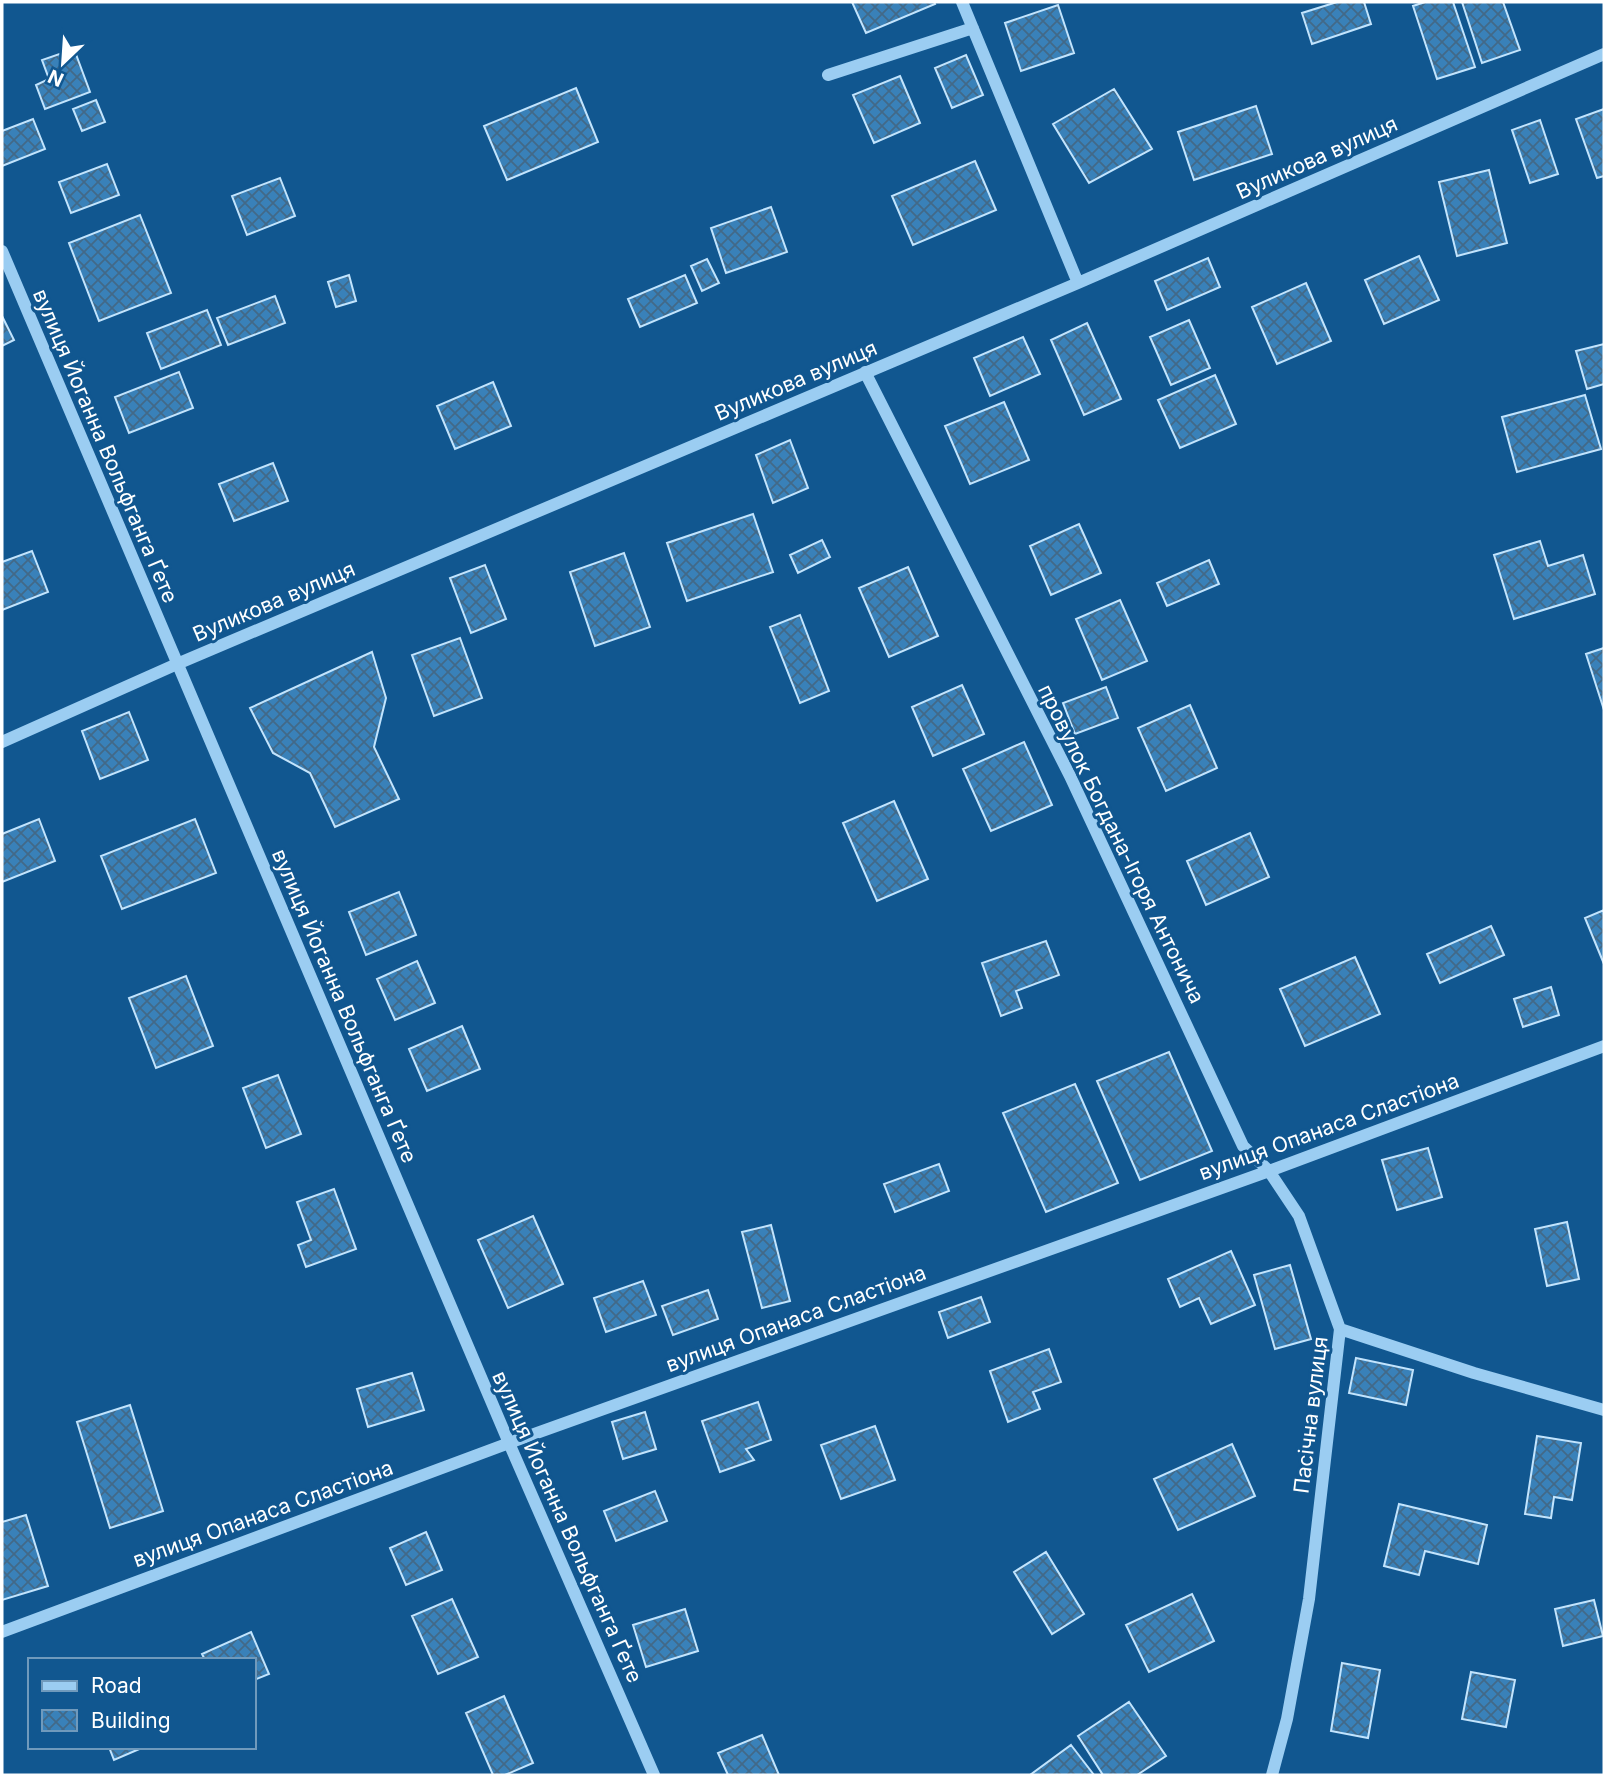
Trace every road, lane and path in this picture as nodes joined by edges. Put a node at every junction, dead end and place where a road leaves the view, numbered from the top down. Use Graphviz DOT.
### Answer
graph roads {
  1 [pos="962,2"];
  2 [pos="972,28"];
  3 [pos="1604,54"];
  4 [pos="828,75"];
  5 [pos="2,251"];
  6 [pos="1078,283"];
  7 [pos="865,372"];
  8 [pos="177,664"];
  9 [pos="2,742"];
  10 [pos="1604,1046"];
  11 [pos="1269,1171"];
  12 [pos="1340,1329"];
  13 [pos="1604,1410"];
  14 [pos="509,1443"];
  15 [pos="2,1632"];
  16 [pos="654,1775"];
  17 [pos="1272,1775"];
  1 -- 2 [label="street"];
  2 -- 4 [label="street"];
  2 -- 6 [label="street"];
  3 -- 6 [label="street, Вуликова вулиця"];
  5 -- 8 [label="street, вулиця Йоганна Вольфганга Ґете"];
  6 -- 7 [label="street, Вуликова вулиця"];
  7 -- 8 [label="street, Вуликова вулиця"];
  7 -- 11 [label="street, провулок Богдана-Ігоря Антонича"];
  8 -- 9 [label="street, Вуликова вулиця"];
  8 -- 14 [label="street, вулиця Йоганна Вольфганга Ґете"];
  10 -- 11 [label="street, вулиця Опанаса Сластіона"];
  11 -- 12 [label="street, провулок Богдана-Ігоря Антонича"];
  11 -- 14 [label="street, вулиця Опанаса Сластіона"];
  12 -- 13 [label="street, Пасічна вулиця"];
  12 -- 17 [label="street, Пасічна вулиця"];
  14 -- 15 [label="street, вулиця Опанаса Сластіона"];
  14 -- 16 [label="street, вулиця Йоганна Вольфганга Ґете"];
}
